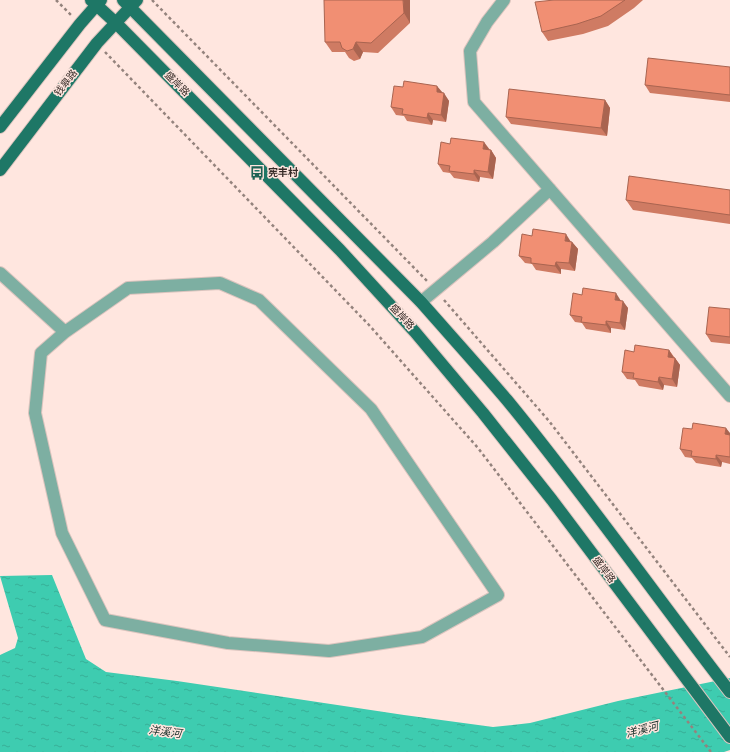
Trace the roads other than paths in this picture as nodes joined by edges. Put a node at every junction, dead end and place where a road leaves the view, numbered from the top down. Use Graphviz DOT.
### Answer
graph roads {
  1 [pos="504,0"];
  2 [pos="96,2"];
  3 [pos="130,2"];
  4 [pos="116,23"];
  5 [pos="0,127"];
  6 [pos="0,170"];
  7 [pos="550,189"];
  8 [pos="0,273"];
  9 [pos="421,302"];
  10 [pos="66,332"];
  11 [pos="730,396"];
  12 [pos="730,692"];
  13 [pos="730,737"];
  1 -- 7 [label="street"];
  2 -- 4 [label="main road, 盛岸路"];
  2 -- 5 [label="main road"];
  3 -- 4 [label="main road, 钱皋路"];
  3 -- 9 [label="main road"];
  4 -- 6 [label="main road, 钱皋路"];
  4 -- 13 [label="main road, 盛岸路"];
  7 -- 9 [label="street"];
  7 -- 11 [label="street"];
  8 -- 10 [label="street"];
  9 -- 12 [label="main road"];
  10 -- 10 [label="street"];
}
